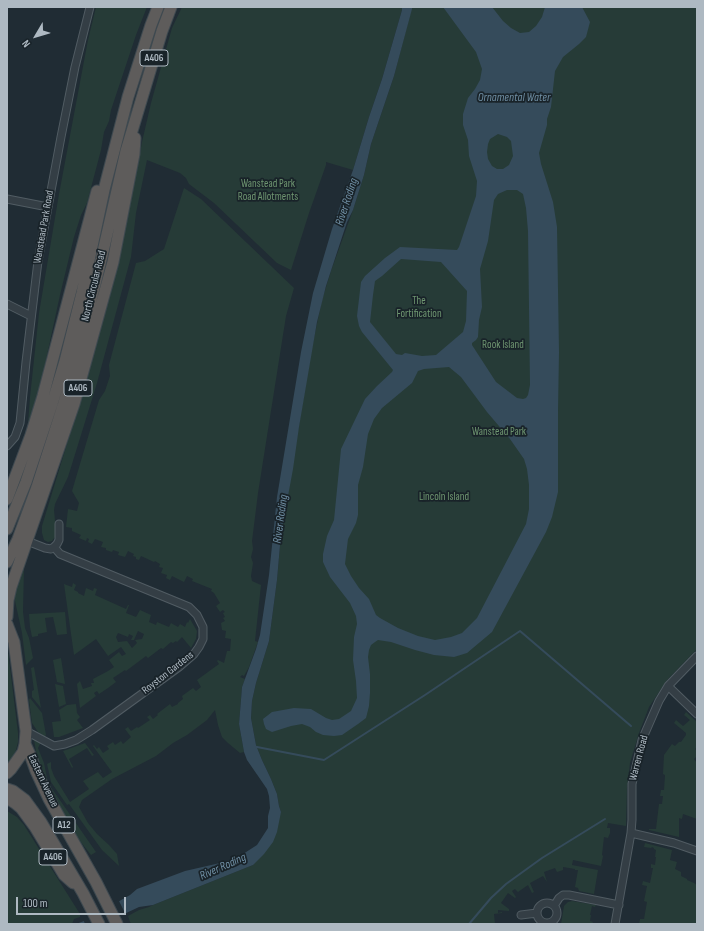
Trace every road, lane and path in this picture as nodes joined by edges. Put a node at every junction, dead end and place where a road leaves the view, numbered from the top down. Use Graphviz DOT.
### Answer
graph roads {
  1 [pos="90,7"];
  2 [pos="158,7"];
  3 [pos="171,7"];
  4 [pos="128,97"];
  5 [pos="138,109"];
  6 [pos="7,200"];
  7 [pos="48,207"];
  8 [pos="7,304"];
  9 [pos="31,316"];
  10 [pos="7,446"];
  11 [pos="7,499"];
  12 [pos="59,524"];
  13 [pos="7,529"];
  14 [pos="27,541"];
  15 [pos="54,547"];
  16 [pos="7,562"];
  17 [pos="7,617"];
  18 [pos="7,624"];
  19 [pos="697,656"];
  20 [pos="668,686"];
  21 [pos="697,714"];
  22 [pos="26,731"];
  23 [pos="25,744"];
  24 [pos="7,773"];
  25 [pos="7,789"];
  26 [pos="7,798"];
  27 [pos="631,833"];
  28 [pos="697,851"];
  29 [pos="83,893"];
  30 [pos="619,905"];
  31 [pos="554,906"];
  32 [pos="537,913"];
  33 [pos="521,915"];
  34 [pos="551,923"];
  35 [pos="99,924"];
  36 [pos="117,924"];
  37 [pos="615,924"];
  1 -- 7 [label="street, Wanstead Park Road"];
  2 -- 4 [label="highway, North Circular Road / A406"];
  3 -- 5 [label="highway, North Circular Road / A406"];
  4 -- 11 [label="highway, A406"];
  4 -- 13 [label="highway, North Circular Road / A406"];
  5 -- 14 [label="highway, A406"];
  5 -- 16 [label="highway, North Circular Road / A406"];
  6 -- 7 [label="street"];
  7 -- 9 [label="street, Wanstead Park Road"];
  8 -- 9 [label="street"];
  9 -- 10 [label="street, Wanstead Park Road"];
  12 -- 15 [label="street"];
  14 -- 15 [label="street"];
  14 -- 17 [label="highway, A406"];
  15 -- 22 [label="street, Royston Gardens"];
  18 -- 22 [label="highway, A12"];
  19 -- 20 [label="street, Warren Road"];
  20 -- 21 [label="street"];
  20 -- 27 [label="street, Warren Road"];
  22 -- 23 [label="highway, A12"];
  23 -- 24 [label="highway, A12"];
  23 -- 36 [label="highway, Eastern Avenue / A12"];
  25 -- 29 [label="highway, Eastern Avenue / A12"];
  26 -- 29 [label="highway, A406"];
  27 -- 28 [label="street"];
  27 -- 30 [label="street, Warren Road"];
  29 -- 35 [label="highway, Eastern Avenue / A12"];
  30 -- 31 [label="street"];
  30 -- 37 [label="street, Warren Road"];
  31 -- 32 [label="street"];
  31 -- 34 [label="street"];
  32 -- 33 [label="street"];
  32 -- 34 [label="street"];
}
